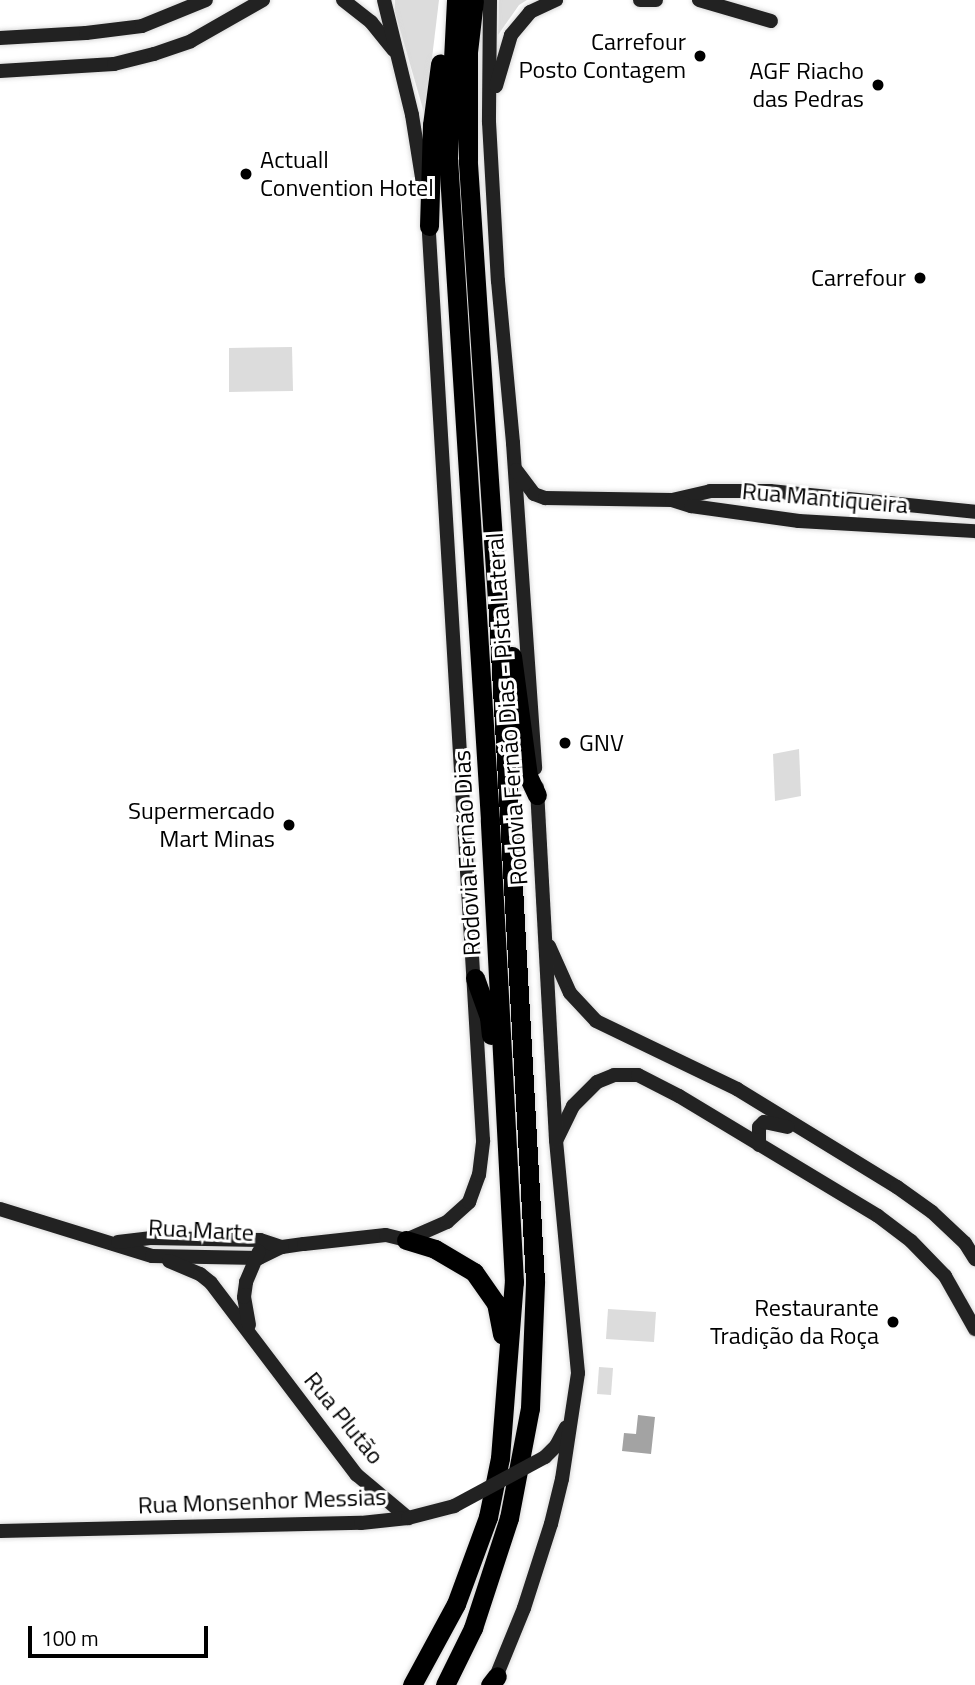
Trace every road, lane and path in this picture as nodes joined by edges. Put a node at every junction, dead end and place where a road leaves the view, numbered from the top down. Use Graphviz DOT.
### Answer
graph roads {
  1 [pos="206,0"];
  2 [pos="263,0"];
  3 [pos="343,0"];
  4 [pos="384,0"];
  5 [pos="448,0"];
  6 [pos="456,0"];
  7 [pos="474,0"];
  8 [pos="490,0"];
  9 [pos="556,0"];
  10 [pos="640,0"];
  11 [pos="656,0"];
  12 [pos="699,0"];
  13 [pos="771,21"];
  14 [pos="0,38"];
  15 [pos="399,56"];
  16 [pos="0,71"];
  17 [pos="489,122"];
  18 [pos="429,226"];
  19 [pos="514,468"];
  20 [pos="729,491"];
  21 [pos="672,500"];
  22 [pos="726,511"];
  23 [pos="975,512"];
  24 [pos="974,530"];
  25 [pos="497,600"];
  26 [pos="537,795"];
  27 [pos="544,936"];
  28 [pos="475,978"];
  29 [pos="814,1137"];
  30 [pos="556,1140"];
  31 [pos="759,1145"];
  32 [pos="508,1153"];
  33 [pos="0,1209"];
  34 [pos="260,1240"];
  35 [pos="406,1240"];
  36 [pos="117,1243"];
  37 [pos="282,1247"];
  38 [pos="152,1256"];
  39 [pos="259,1258"];
  40 [pos="975,1259"];
  41 [pos="975,1329"];
  42 [pos="254,1340"];
  43 [pos="573,1415"];
  44 [pos="499,1458"];
  45 [pos="408,1518"];
  46 [pos="0,1531"];
  47 [pos="493,1682"];
  48 [pos="412,1685"];
  49 [pos="445,1685"];
  1 -- 14 [label="street"];
  2 -- 16 [label="street"];
  3 -- 15 [label="street"];
  4 -- 15 [label="street, Rodovia Fernão Dias - Pista Lateral"];
  5 -- 18 [label="highway"];
  6 -- 32 [label="highway, Rodovia Fernão Dias"];
  7 -- 25 [label="highway, Rodovia Fernão Dias"];
  8 -- 17 [label="street, Rodovia Fernão Dias - Pista Lateral"];
  9 -- 17 [label="street"];
  10 -- 11 [label="street"];
  12 -- 13 [label="street"];
  15 -- 18 [label="street, Rodovia Fernão Dias - Pista Lateral"];
  17 -- 19 [label="street, Rodovia Fernão Dias - Pista Lateral"];
  18 -- 28 [label="street, Rodovia Fernão Dias - Pista Lateral"];
  19 -- 21 [label="street, Rua Mantiqueira"];
  19 -- 26 [label="street, Rodovia Fernão Dias - Pista Lateral"];
  20 -- 21 [label="street, Rua Mantiqueira"];
  20 -- 22 [label="street"];
  20 -- 23 [label="street, Rua Mantiqueira"];
  21 -- 22 [label="street, Rua Mantiqueira"];
  22 -- 24 [label="street, Rua Mantiqueira"];
  25 -- 26 [label="highway"];
  25 -- 49 [label="highway, Rodovia Fernão Dias"];
  26 -- 27 [label="street, Rodovia Fernão Dias - Pista Lateral"];
  27 -- 29 [label="street"];
  27 -- 30 [label="street, Rodovia Fernão Dias - Pista Lateral"];
  28 -- 32 [label="highway"];
  28 -- 35 [label="street, Rodovia Fernão Dias - Pista Lateral"];
  29 -- 31 [label="street"];
  29 -- 40 [label="street"];
  30 -- 31 [label="street"];
  30 -- 43 [label="street, Rodovia Fernão Dias - Pista Lateral"];
  31 -- 41 [label="street"];
  32 -- 44 [label="highway, Rodovia Fernão Dias"];
  33 -- 36 [label="street, Rua Marte"];
  34 -- 36 [label="street, Rua Marte"];
  34 -- 37 [label="street, Rua Marte"];
  34 -- 39 [label="street, Rua Plutão"];
  35 -- 37 [label="street, Rua Marte"];
  35 -- 44 [label="highway"];
  36 -- 38 [label="street, Rua Marte"];
  37 -- 39 [label="street, Rua Marte"];
  38 -- 39 [label="street, Rua Marte"];
  38 -- 42 [label="street, Rua Plutão"];
  39 -- 42 [label="street, Rua Plutão"];
  42 -- 45 [label="street, Rua Plutão"];
  43 -- 45 [label="street, Rua Monsenhor Messias, bridge"];
  43 -- 47 [label="street"];
  44 -- 48 [label="highway, Rodovia Fernão Dias"];
  45 -- 46 [label="street, Rua Monsenhor Messias"];
}
